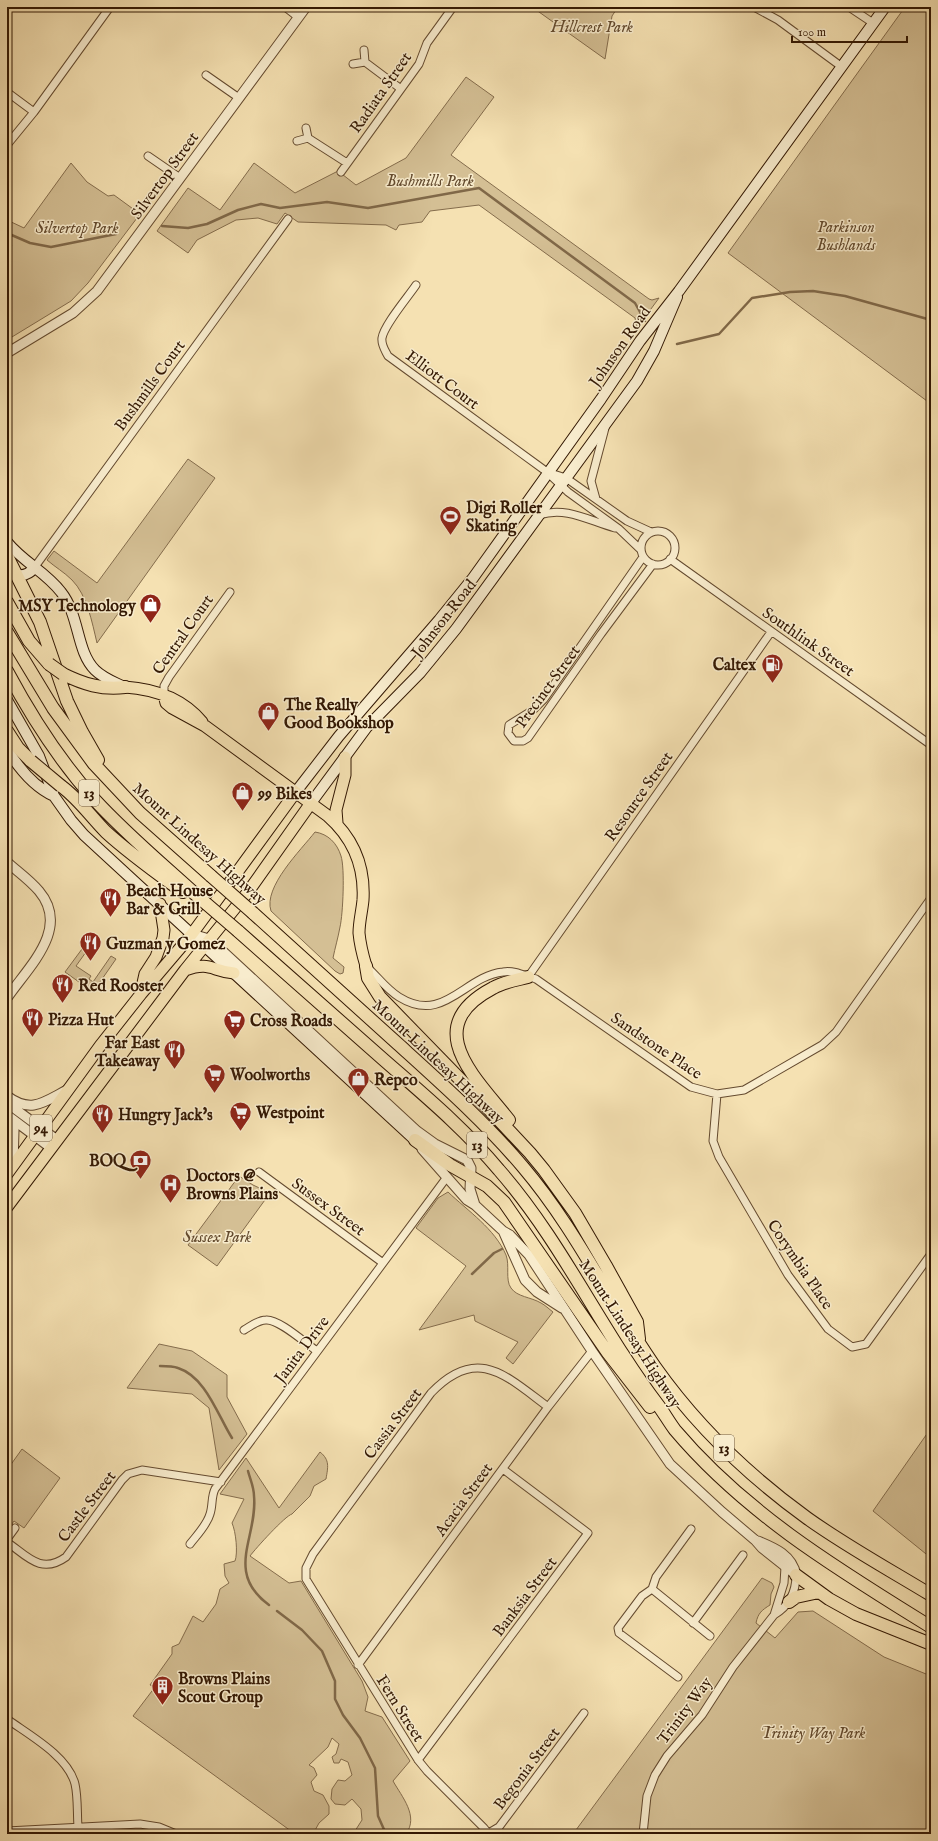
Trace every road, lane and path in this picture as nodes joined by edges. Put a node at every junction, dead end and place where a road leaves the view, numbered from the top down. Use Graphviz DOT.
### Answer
graph roads {
  1 [pos="110,7"];
  2 [pos="285,7"];
  3 [pos="306,7"];
  4 [pos="453,7"];
  5 [pos="754,7"];
  6 [pos="849,7"];
  7 [pos="885,7"];
  8 [pos="298,17"];
  9 [pos="873,23"];
  10 [pos="364,50"];
  11 [pos="364,62"];
  12 [pos="353,64"];
  13 [pos="842,67"];
  14 [pos="206,75"];
  15 [pos="401,89"];
  16 [pos="7,92"];
  17 [pos="239,98"];
  18 [pos="34,112"];
  19 [pos="306,128"];
  20 [pos="308,138"];
  21 [pos="297,142"];
  22 [pos="7,145"];
  23 [pos="148,156"];
  24 [pos="347,163"];
  25 [pos="341,172"];
  26 [pos="180,178"];
  27 [pos="288,219"];
  28 [pos="416,286"];
  29 [pos="679,291"];
  30 [pos="7,353"];
  31 [pos="607,422"];
  32 [pos="547,472"];
  33 [pos="563,482"];
  34 [pos="596,499"];
  35 [pos="539,514"];
  36 [pos="619,529"];
  37 [pos="651,532"];
  38 [pos="7,542"];
  39 [pos="642,554"];
  40 [pos="7,556"];
  41 [pos="670,560"];
  42 [pos="653,564"];
  43 [pos="34,568"];
  44 [pos="12,573"];
  45 [pos="620,590"];
  46 [pos="230,592"];
  47 [pos="629,597"];
  48 [pos="7,602"];
  49 [pos="7,632"];
  50 [pos="771,632"];
  51 [pos="7,670"];
  52 [pos="125,687"];
  53 [pos="164,695"];
  54 [pos="7,700"];
  55 [pos="7,731"];
  56 [pos="931,745"];
  57 [pos="7,749"];
  58 [pos="345,757"];
  59 [pos="105,775"];
  60 [pos="58,791"];
  61 [pos="295,793"];
  62 [pos="310,803"];
  63 [pos="337,823"];
  64 [pos="7,862"];
  65 [pos="196,894"];
  66 [pos="931,898"];
  67 [pos="160,904"];
  68 [pos="192,934"];
  69 [pos="207,942"];
  70 [pos="366,966"];
  71 [pos="185,970"];
  72 [pos="234,973"];
  73 [pos="528,977"];
  74 [pos="141,994"];
  75 [pos="7,998"];
  76 [pos="68,1090"];
  77 [pos="717,1094"];
  78 [pos="7,1096"];
  79 [pos="7,1104"];
  80 [pos="8,1116"];
  81 [pos="38,1132"];
  82 [pos="415,1140"];
  83 [pos="54,1144"];
  84 [pos="530,1153"];
  85 [pos="10,1170"];
  86 [pos="258,1172"];
  87 [pos="471,1177"];
  88 [pos="447,1178"];
  89 [pos="475,1204"];
  90 [pos="7,1207"];
  91 [pos="503,1231"];
  92 [pos="931,1254"];
  93 [pos="383,1263"];
  94 [pos="540,1270"];
  95 [pos="531,1286"];
  96 [pos="565,1310"];
  97 [pos="244,1330"];
  98 [pos="639,1344"];
  99 [pos="317,1351"];
  100 [pos="592,1351"];
  101 [pos="548,1407"];
  102 [pos="674,1429"];
  103 [pos="503,1469"];
  104 [pos="221,1482"];
  105 [pos="16,1528"];
  106 [pos="691,1529"];
  107 [pos="7,1540"];
  108 [pos="755,1540"];
  109 [pos="190,1544"];
  110 [pos="743,1555"];
  111 [pos="785,1567"];
  112 [pos="796,1575"];
  113 [pos="309,1584"];
  114 [pos="652,1589"];
  115 [pos="819,1592"];
  116 [pos="931,1595"];
  117 [pos="789,1602"];
  118 [pos="774,1615"];
  119 [pos="693,1623"];
  120 [pos="931,1627"];
  121 [pos="710,1636"];
  122 [pos="931,1644"];
  123 [pos="358,1665"];
  124 [pos="678,1677"];
  125 [pos="584,1713"];
  126 [pos="7,1719"];
  127 [pos="418,1760"];
  128 [pos="78,1827"];
  129 [pos="7,1831"];
  130 [pos="488,1833"];
  131 [pos="176,1834"];
  132 [pos="643,1834"];
  1 -- 18 [label="street"];
  2 -- 8 [label="street"];
  3 -- 8 [label="street, Silvertop Street"];
  4 -- 15 [label="street, Radiata Street"];
  5 -- 13 [label="street"];
  6 -- 9 [label="street"];
  7 -- 9 [label="main road, Johnson Road"];
  8 -- 17 [label="street, Silvertop Street"];
  9 -- 13 [label="main road, Johnson Road"];
  10 -- 11 [label="street"];
  11 -- 12 [label="street"];
  11 -- 15 [label="street"];
  13 -- 29 [label="main road, Johnson Road"];
  14 -- 17 [label="street"];
  15 -- 24 [label="street, Radiata Street"];
  16 -- 18 [label="street"];
  17 -- 26 [label="street, Silvertop Street"];
  18 -- 22 [label="street"];
  19 -- 20 [label="street"];
  20 -- 21 [label="street"];
  20 -- 24 [label="street"];
  23 -- 26 [label="street"];
  24 -- 25 [label="street, Radiata Street"];
  26 -- 30 [label="street, Silvertop Street"];
  27 -- 43 [label="street, Bushmills Court"];
  28 -- 32 [label="street, Elliott Court"];
  29 -- 31 [label="main road, Johnson Road"];
  29 -- 32 [label="main road, Johnson Road"];
  31 -- 33 [label="main road, Johnson Road"];
  31 -- 34 [label="street"];
  32 -- 33 [label="street"];
  32 -- 61 [label="main road, Johnson Road"];
  33 -- 34 [label="street"];
  33 -- 35 [label="main road, Johnson Road"];
  33 -- 36 [label="street"];
  34 -- 37 [label="street"];
  35 -- 36 [label="street"];
  35 -- 58 [label="main road, Johnson Road"];
  36 -- 39 [label="street"];
  37 -- 39 [label="street"];
  37 -- 41 [label="street"];
  38 -- 43 [label="main road"];
  39 -- 42 [label="street"];
  39 -- 45 [label="street, Precinct Street"];
  40 -- 44 [label="highway"];
  41 -- 42 [label="street"];
  41 -- 50 [label="street, Southlink Street"];
  42 -- 47 [label="street, Precinct Street"];
  43 -- 44 [label="main road"];
  43 -- 52 [label="main road"];
  44 -- 59 [label="highway"];
  45 -- 47 [label="street"];
  45 -- 47 [label="street, Precinct Street"];
  46 -- 53 [label="street, Central Court"];
  48 -- 52 [label="highway, bridge"];
  49 -- 59 [label="highway, Mount Lindesay Highway / 13"];
  50 -- 56 [label="street, Southlink Street"];
  50 -- 73 [label="street, Resource Street"];
  51 -- 65 [label="highway, Mount Lindesay Highway / 13"];
  52 -- 53 [label="main road"];
  53 -- 61 [label="main road, Central Court"];
  54 -- 60 [label="main road"];
  55 -- 60 [label="highway, bridge"];
  57 -- 60 [label="main road"];
  58 -- 62 [label="main road, Johnson Road"];
  58 -- 63 [label="main road"];
  59 -- 98 [label="highway, Mount Lindesay Highway / 13, bridge"];
  60 -- 65 [label="highway"];
  60 -- 67 [label="main road"];
  61 -- 62 [label="main road"];
  61 -- 68 [label="main road, Johnson Road"];
  62 -- 63 [label="main road"];
  62 -- 69 [label="main road, Johnson Road"];
  63 -- 70 [label="main road"];
  64 -- 75 [label="street"];
  65 -- 102 [label="highway, Mount Lindesay Highway / 13, bridge"];
  66 -- 77 [label="street, Sandstone Place"];
  67 -- 68 [label="main road"];
  67 -- 74 [label="main road"];
  68 -- 69 [label="main road"];
  68 -- 74 [label="main road, 94"];
  69 -- 71 [label="main road, 94"];
  69 -- 72 [label="main road"];
  69 -- 87 [label="street"];
  70 -- 73 [label="street, Sandstone Place"];
  70 -- 84 [label="highway"];
  71 -- 72 [label="main road"];
  71 -- 83 [label="main road, 94"];
  72 -- 82 [label="main road"];
  73 -- 77 [label="street, Sandstone Place"];
  73 -- 84 [label="highway"];
  74 -- 76 [label="main road, 94"];
  76 -- 78 [label="street"];
  76 -- 81 [label="main road, 94"];
  77 -- 92 [label="street, Corymbia Place"];
  79 -- 81 [label="street"];
  80 -- 81 [label="street"];
  80 -- 85 [label="street"];
  81 -- 83 [label="street"];
  81 -- 85 [label="main road, 94"];
  82 -- 87 [label="highway"];
  82 -- 88 [label="street"];
  83 -- 90 [label="main road, 94"];
  84 -- 98 [label="highway"];
  86 -- 93 [label="street, Sussex Street"];
  87 -- 89 [label="street"];
  87 -- 102 [label="highway"];
  88 -- 89 [label="street"];
  88 -- 93 [label="street, Janita Drive"];
  89 -- 91 [label="street"];
  91 -- 94 [label="street"];
  91 -- 95 [label="street"];
  93 -- 99 [label="street, Janita Drive"];
  94 -- 95 [label="street"];
  94 -- 96 [label="street"];
  95 -- 96 [label="street"];
  96 -- 100 [label="street"];
  97 -- 99 [label="street"];
  98 -- 116 [label="highway, Mount Lindesay Highway / 13"];
  99 -- 104 [label="street, Janita Drive"];
  100 -- 101 [label="street, Acacia Street"];
  100 -- 108 [label="street"];
  101 -- 103 [label="street, Acacia Street"];
  101 -- 113 [label="street, Cassia Street"];
  102 -- 120 [label="highway, Mount Lindesay Highway / 13"];
  103 -- 123 [label="street, Acacia Street"];
  103 -- 127 [label="street, Banksia Street"];
  104 -- 107 [label="street, Castle Street"];
  104 -- 109 [label="street, Janita Drive"];
  105 -- 107 [label="street, Castle Street"];
  106 -- 114 [label="street"];
  108 -- 111 [label="street"];
  108 -- 112 [label="street"];
  110 -- 119 [label="street"];
  111 -- 112 [label="street"];
  111 -- 118 [label="street, Trinity Way"];
  112 -- 115 [label="highway"];
  112 -- 117 [label="street"];
  113 -- 123 [label="street, Fern Street"];
  114 -- 119 [label="street"];
  114 -- 124 [label="street"];
  115 -- 117 [label="highway"];
  115 -- 122 [label="highway"];
  117 -- 118 [label="street, Trinity Way"];
  118 -- 132 [label="street, Trinity Way"];
  119 -- 121 [label="street"];
  123 -- 127 [label="street, Fern Street"];
  125 -- 130 [label="street, Begonia Street"];
  126 -- 128 [label="street"];
  127 -- 130 [label="street, Fern Street"];
  128 -- 129 [label="street"];
  128 -- 131 [label="street"];
}
